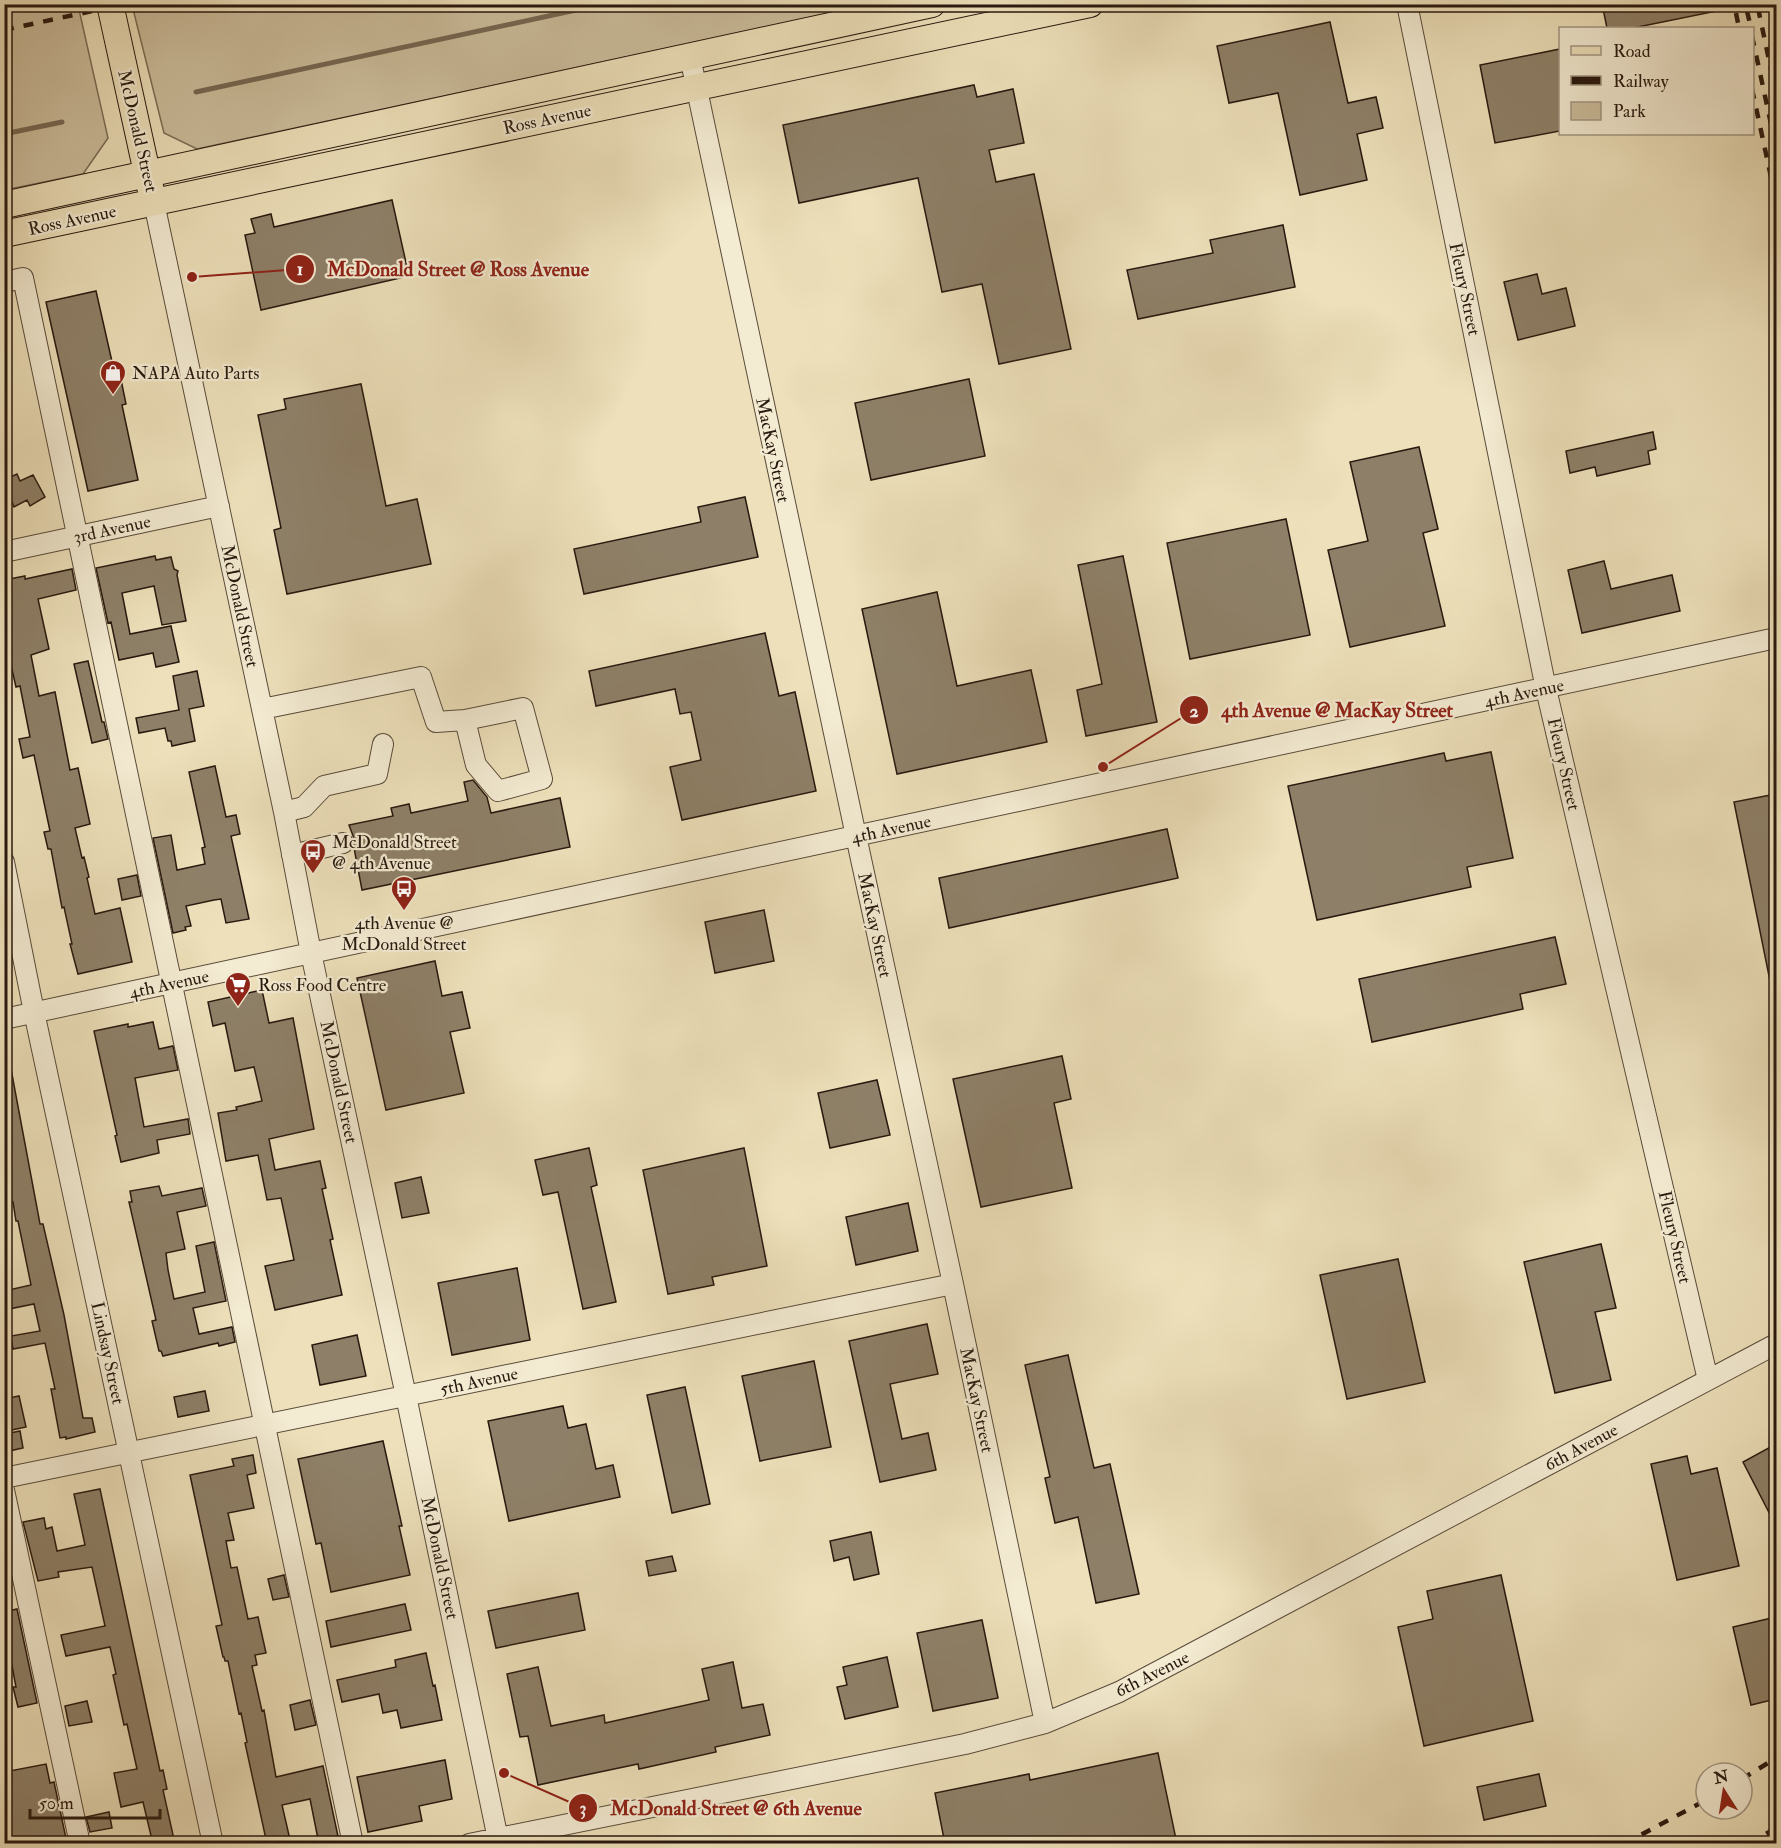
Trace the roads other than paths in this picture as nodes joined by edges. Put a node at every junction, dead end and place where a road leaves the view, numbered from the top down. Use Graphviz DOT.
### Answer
graph roads {
  1 [pos="110,4"];
  2 [pos="932,4"];
  3 [pos="1090,4"];
  4 [pos="1407,4"];
  5 [pos="690,57"];
  6 [pos="696,87"];
  7 [pos="148,174"];
  8 [pos="154,203"];
  9 [pos="4,205"];
  10 [pos="4,234"];
  11 [pos="4,282"];
  12 [pos="219,506"];
  13 [pos="78,536"];
  14 [pos="4,552"];
  15 [pos="1776,638"];
  16 [pos="1546,689"];
  17 [pos="262,710"];
  18 [pos="465,720"];
  19 [pos="383,744"];
  20 [pos="284,812"];
  21 [pos="856,837"];
  22 [pos="342,843"];
  23 [pos="292,855"];
  24 [pos="4,862"];
  25 [pos="311,953"];
  26 [pos="172,983"];
  27 [pos="34,1012"];
  28 [pos="4,1019"];
  29 [pos="953,1284"];
  30 [pos="1776,1344"];
  31 [pos="1708,1380"];
  32 [pos="406,1396"];
  33 [pos="266,1425"];
  34 [pos="130,1453"];
  35 [pos="4,1478"];
  36 [pos="4,1490"];
  37 [pos="1044,1723"];
  38 [pos="499,1840"];
  39 [pos="80,1844"];
  40 [pos="213,1844"];
  41 [pos="353,1844"];
  42 [pos="469,1844"];
  1 -- 7 [label="main road, McDonald Street"];
  2 -- 5 [label="main road, Ross Avenue"];
  3 -- 6 [label="main road, Ross Avenue"];
  4 -- 16 [label="street, Fleury Street"];
  5 -- 6 [label="street, MacKay Street"];
  5 -- 7 [label="main road, Ross Avenue"];
  6 -- 8 [label="main road, Ross Avenue"];
  6 -- 21 [label="street, MacKay Street"];
  7 -- 8 [label="main road, McDonald Street"];
  7 -- 9 [label="main road, Ross Avenue"];
  8 -- 10 [label="main road, Ross Avenue"];
  8 -- 12 [label="street, McDonald Street"];
  11 -- 13 [label="street"];
  12 -- 13 [label="street, 3rd Avenue"];
  12 -- 17 [label="street, McDonald Street"];
  13 -- 14 [label="street, 3rd Avenue"];
  13 -- 26 [label="street"];
  15 -- 16 [label="street, 4th Avenue"];
  16 -- 21 [label="street, 4th Avenue"];
  16 -- 31 [label="street, Fleury Street"];
  17 -- 18 [label="street"];
  17 -- 20 [label="street, McDonald Street"];
  18 -- 18 [label="street"];
  19 -- 20 [label="street"];
  20 -- 23 [label="street, McDonald Street"];
  21 -- 25 [label="street, 4th Avenue"];
  21 -- 29 [label="street, MacKay Street"];
  22 -- 23 [label="street"];
  23 -- 25 [label="street, McDonald Street"];
  24 -- 27 [label="street, Lindsay Street"];
  25 -- 26 [label="street, 4th Avenue"];
  25 -- 32 [label="street, McDonald Street"];
  26 -- 27 [label="street, 4th Avenue"];
  26 -- 33 [label="street"];
  27 -- 28 [label="street, 4th Avenue"];
  27 -- 34 [label="street, Lindsay Street"];
  29 -- 32 [label="street, 5th Avenue"];
  29 -- 37 [label="street, MacKay Street"];
  30 -- 31 [label="street, 6th Avenue"];
  31 -- 37 [label="street, 6th Avenue"];
  32 -- 33 [label="street, 5th Avenue"];
  32 -- 38 [label="street, McDonald Street"];
  33 -- 34 [label="street, 5th Avenue"];
  33 -- 41 [label="street"];
  34 -- 35 [label="street, 5th Avenue"];
  34 -- 40 [label="street, Lindsay Street"];
  36 -- 39 [label="street"];
  37 -- 38 [label="street, 6th Avenue"];
  38 -- 42 [label="street, 6th Avenue"];
}
